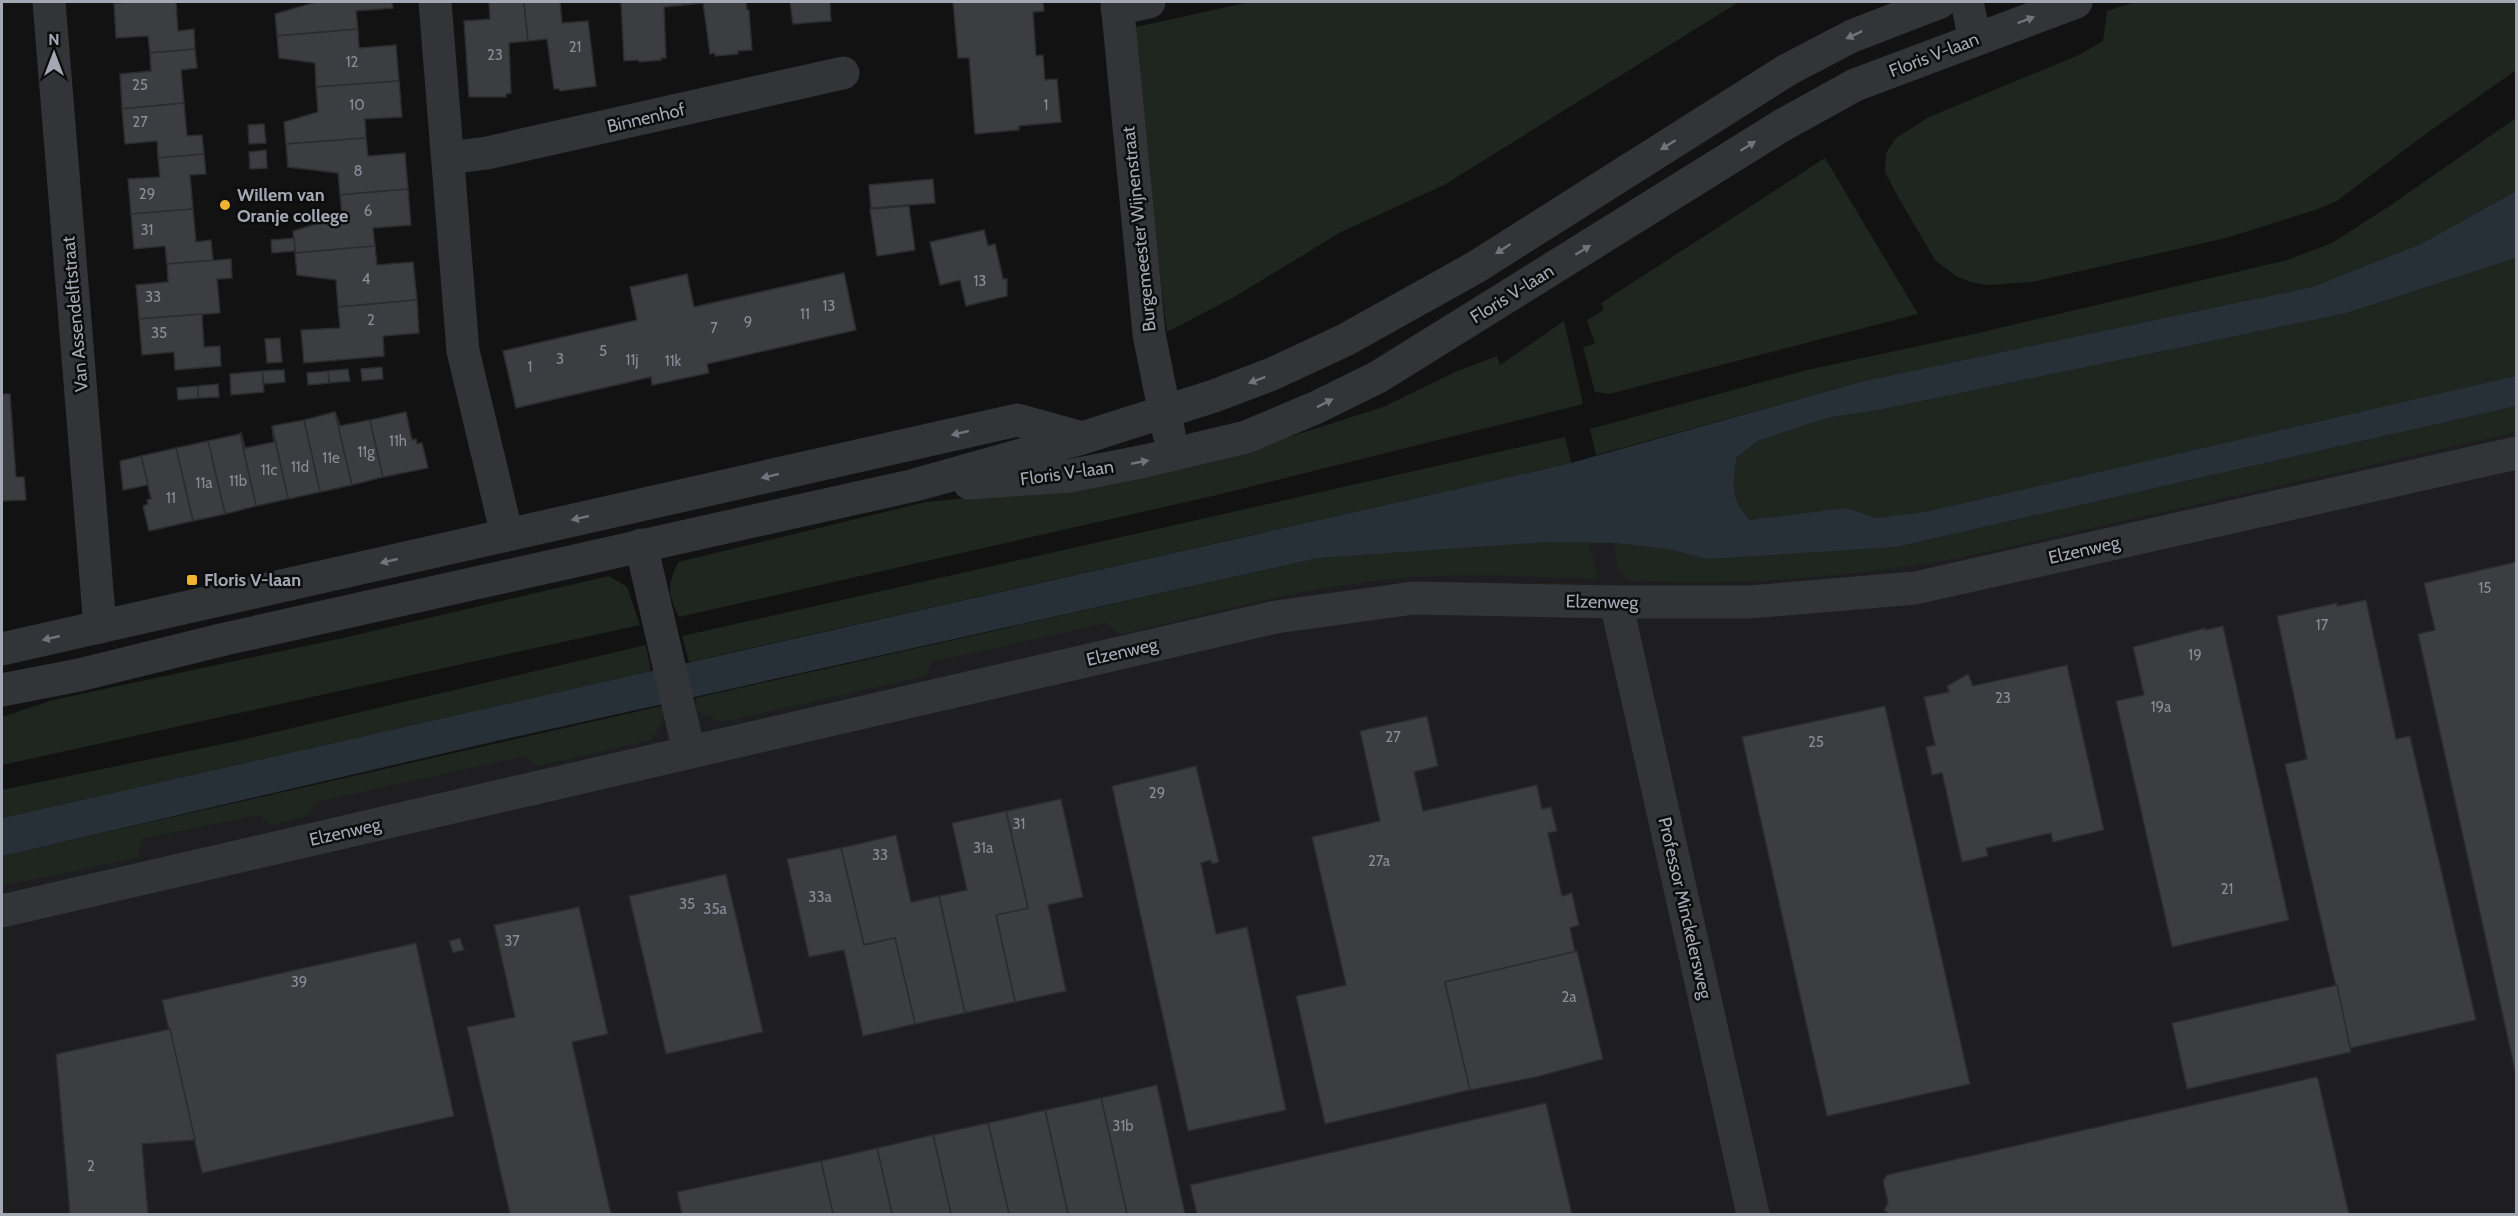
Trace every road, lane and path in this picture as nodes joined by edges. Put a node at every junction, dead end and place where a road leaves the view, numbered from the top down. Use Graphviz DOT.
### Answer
graph roads {
  1 [pos="49,2"];
  2 [pos="435,2"];
  3 [pos="1149,2"];
  4 [pos="1940,2"];
  5 [pos="1967,2"];
  6 [pos="2076,2"];
  7 [pos="1117,5"];
  8 [pos="1908,7"];
  9 [pos="1975,40"];
  10 [pos="1919,60"];
  11 [pos="843,73"];
  12 [pos="448,158"];
  13 [pos="1163,412"];
  14 [pos="1082,438"];
  15 [pos="2517,453"];
  16 [pos="1175,455"];
  17 [pos="915,485"];
  18 [pos="507,535"];
  19 [pos="641,545"];
  20 [pos="1616,602"];
  21 [pos="100,627"];
  22 [pos="2,649"];
  23 [pos="6,690"];
  24 [pos="689,752"];
  25 [pos="2,912"];
  26 [pos="1754,1215"];
  1 -- 21 [label="street, Van Assendelftstraat"];
  2 -- 12 [label="street"];
  3 -- 7 [label="street"];
  4 -- 8 [label="street, Floris V-laan"];
  5 -- 9 [label="street"];
  9 -- 6 [label="street, Floris V-laan, one-way"];
  7 -- 13 [label="street, Burgemeester Wijnenstraat"];
  8 -- 10 [label="street"];
  8 -- 13 [label="street, Floris V-laan, one-way"];
  9 -- 10 [label="street, Floris V-laan"];
  16 -- 10 [label="street, Floris V-laan, one-way"];
  11 -- 12 [label="street, Binnenhof"];
  12 -- 18 [label="street"];
  13 -- 14 [label="street, Floris V-laan"];
  13 -- 16 [label="street, Burgemeester Wijnenstraat"];
  14 -- 17 [label="street, Floris V-laan"];
  14 -- 18 [label="street, Floris V-laan, one-way"];
  15 -- 20 [label="street, Elzenweg"];
  17 -- 16 [label="street, Floris V-laan, one-way"];
  17 -- 19 [label="street, Floris V-laan"];
  18 -- 21 [label="street, Floris V-laan, one-way"];
  19 -- 23 [label="street, Floris V-laan"];
  19 -- 24 [label="street"];
  20 -- 24 [label="street, Elzenweg"];
  20 -- 26 [label="street, Professor Minckelersweg"];
  21 -- 22 [label="street, Floris V-laan, one-way"];
  24 -- 25 [label="street, Elzenweg"];
}
